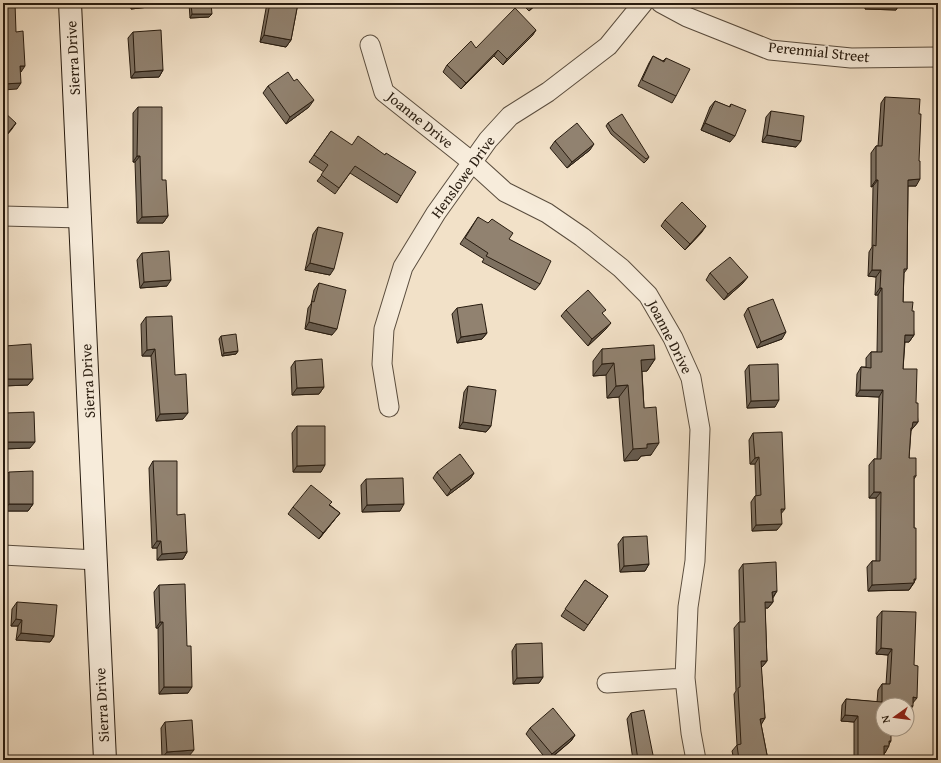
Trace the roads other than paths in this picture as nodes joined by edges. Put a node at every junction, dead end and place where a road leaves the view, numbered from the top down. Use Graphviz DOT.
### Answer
graph roads {
  1 [pos="70,3"];
  2 [pos="643,3"];
  3 [pos="661,3"];
  4 [pos="370,45"];
  5 [pos="938,57"];
  6 [pos="472,162"];
  7 [pos="3,216"];
  8 [pos="81,218"];
  9 [pos="389,407"];
  10 [pos="3,555"];
  11 [pos="96,560"];
  12 [pos="685,678"];
  13 [pos="607,683"];
  14 [pos="105,760"];
  15 [pos="696,760"];
  1 -- 8 [label="street, Sierra Drive"];
  2 -- 6 [label="street, Henslowe Drive"];
  3 -- 5 [label="street, Perennial Street"];
  4 -- 6 [label="street, Joanne Drive"];
  6 -- 9 [label="street, Henslowe Drive"];
  6 -- 12 [label="street, Joanne Drive"];
  7 -- 8 [label="street"];
  8 -- 11 [label="street, Sierra Drive"];
  10 -- 11 [label="street"];
  11 -- 14 [label="street, Sierra Drive"];
  12 -- 13 [label="street"];
  12 -- 15 [label="street, Joanne Drive"];
}
